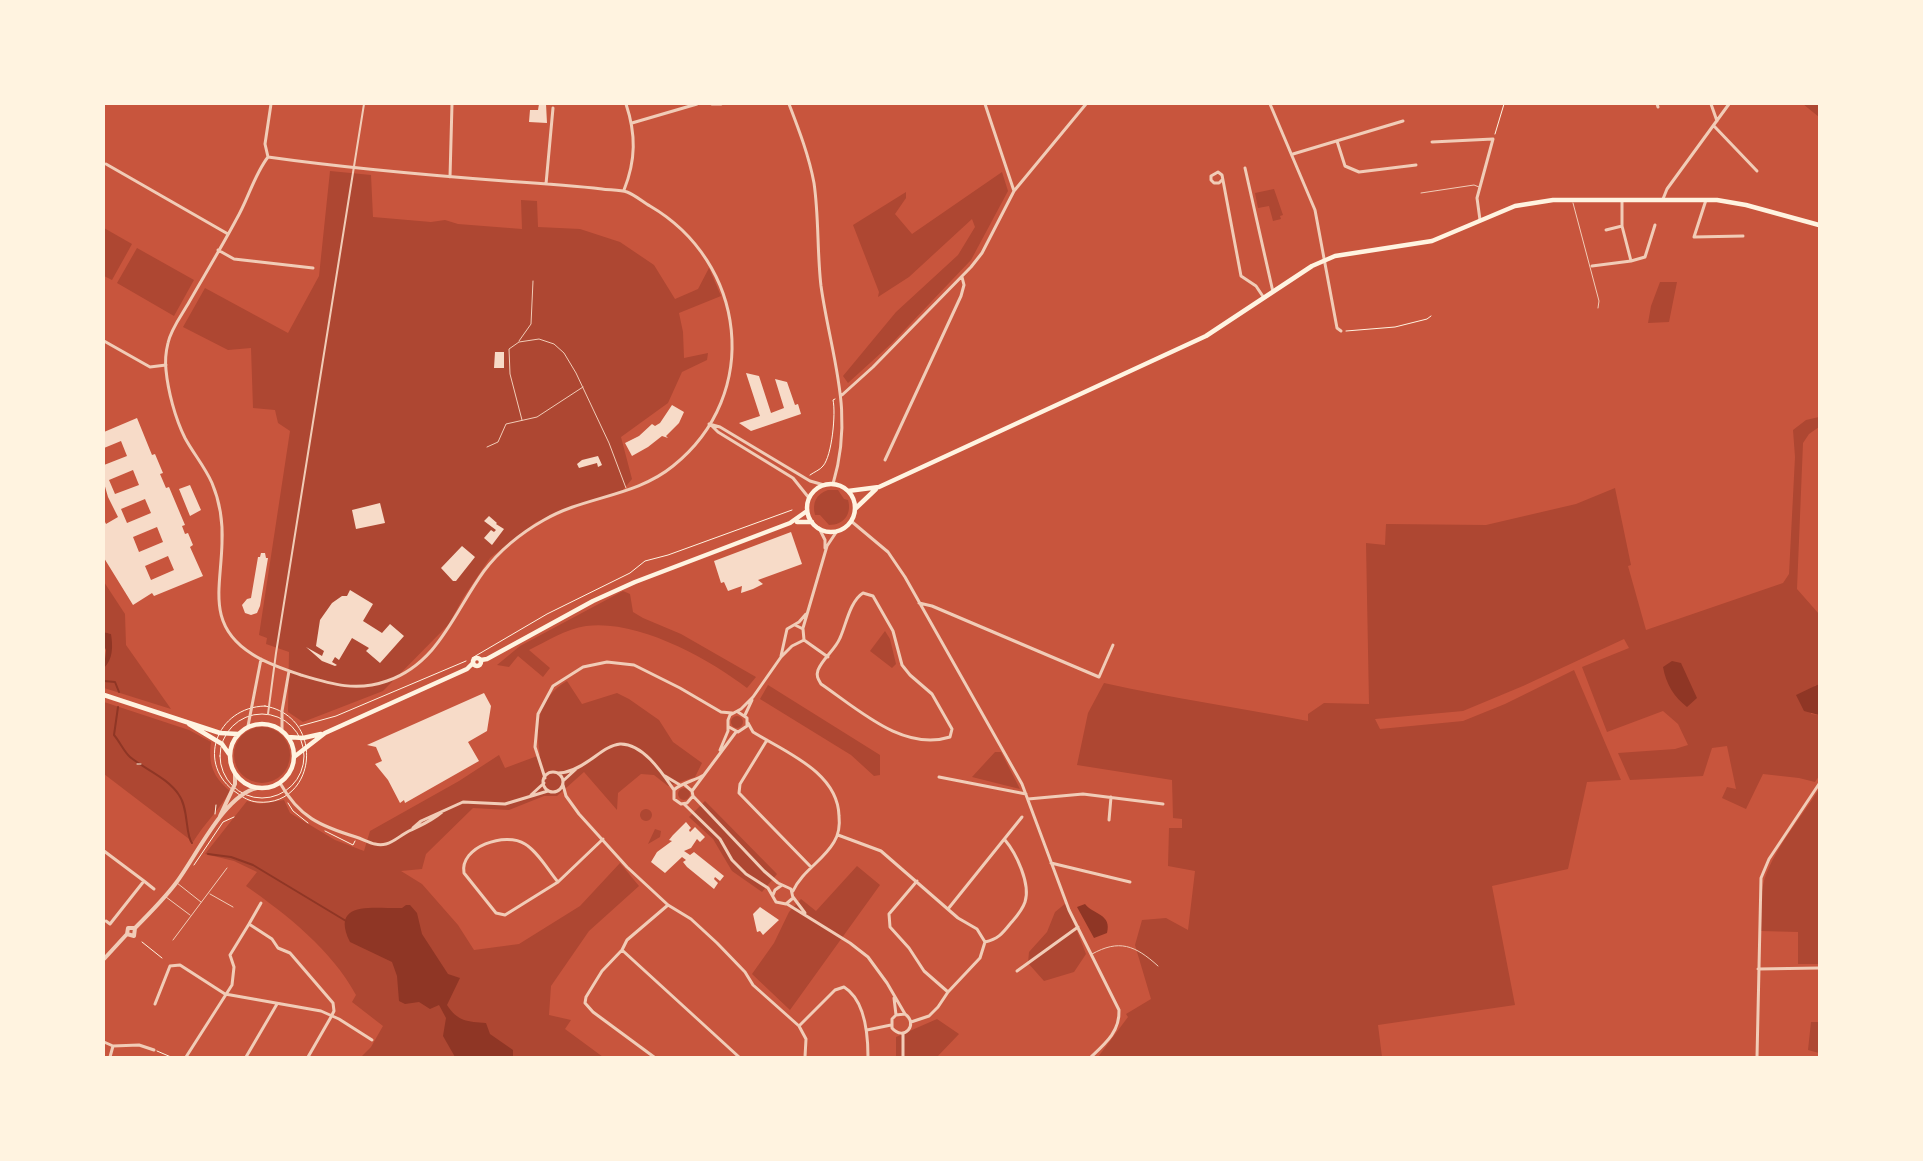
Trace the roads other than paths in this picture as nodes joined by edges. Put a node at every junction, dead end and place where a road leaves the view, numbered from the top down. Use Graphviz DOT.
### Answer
graph roads {
  1 [pos="272,104"];
  2 [pos="364,104"];
  3 [pos="452,104"];
  4 [pos="626,104"];
  5 [pos="697,104"];
  6 [pos="712,104"];
  7 [pos="721,104"];
  8 [pos="789,104"];
  9 [pos="985,104"];
  10 [pos="1086,104"];
  11 [pos="1270,104"];
  12 [pos="1711,104"];
  13 [pos="1729,104"];
  14 [pos="553,108"];
  15 [pos="1717,121"];
  16 [pos="1403,122"];
  17 [pos="632,123"];
  18 [pos="1714,126"];
  19 [pos="1337,141"];
  20 [pos="1432,142"];
  21 [pos="1292,154"];
  22 [pos="268,157"];
  23 [pos="106,164"];
  24 [pos="1416,166"];
  25 [pos="1245,168"];
  26 [pos="354,169"];
  27 [pos="1757,171"];
  28 [pos="450,177"];
  29 [pos="1222,180"];
  30 [pos="546,184"];
  31 [pos="1480,187"];
  32 [pos="624,190"];
  33 [pos="1014,191"];
  34 [pos="1421,193"];
  35 [pos="1573,199"];
  36 [pos="1622,199"];
  37 [pos="1662,199"];
  38 [pos="1706,200"];
  39 [pos="1480,220"];
  40 [pos="1655,225"];
  41 [pos="1819,225"];
  42 [pos="1622,226"];
  43 [pos="1606,230"];
  44 [pos="228,234"];
  45 [pos="1743,236"];
  46 [pos="218,250"];
  47 [pos="1324,260"];
  48 [pos="1631,261"];
  49 [pos="1592,266"];
  50 [pos="313,268"];
  51 [pos="962,277"];
  52 [pos="533,281"];
  53 [pos="1273,292"];
  54 [pos="1264,298"];
  55 [pos="1598,308"];
  56 [pos="1341,331"];
  57 [pos="104,341"];
  58 [pos="519,342"];
  59 [pos="166,365"];
  60 [pos="583,387"];
  61 [pos="842,395"];
  62 [pos="522,420"];
  63 [pos="710,424"];
  64 [pos="487,447"];
  65 [pos="885,460"];
  66 [pos="833,484"];
  67 [pos="824,485"];
  68 [pos="879,487"];
  69 [pos="848,491"];
  70 [pos="627,492"];
  71 [pos="809,498"];
  72 [pos="854,509"];
  73 [pos="807,510"];
  74 [pos="851,521"];
  75 [pos="812,522"];
  76 [pos="790,523"];
  77 [pos="819,528"];
  78 [pos="837,530"];
  79 [pos="825,553"];
  80 [pos="918,603"];
  81 [pos="808,612"];
  82 [pos="796,625"];
  83 [pos="803,629"];
  84 [pos="786,640"];
  85 [pos="804,640"];
  86 [pos="794,645"];
  87 [pos="1113,645"];
  88 [pos="781,657"];
  89 [pos="828,657"];
  90 [pos="261,659"];
  91 [pos="274,666"];
  92 [pos="289,671"];
  93 [pos="104,695"];
  94 [pos="753,697"];
  95 [pos="721,712"];
  96 [pos="738,712"];
  97 [pos="732,713"];
  98 [pos="268,714"];
  99 [pos="745,715"];
  100 [pos="728,720"];
  101 [pos="188,723"];
  102 [pos="748,723"];
  103 [pos="248,726"];
  104 [pos="728,726"];
  105 [pos="282,730"];
  106 [pos="743,730"];
  107 [pos="736,732"];
  108 [pos="753,732"];
  109 [pos="325,733"];
  110 [pos="238,734"];
  111 [pos="288,737"];
  112 [pos="767,740"];
  113 [pos="720,750"];
  114 [pos="229,754"];
  115 [pos="294,757"];
  116 [pos="543,767"];
  117 [pos="576,769"];
  118 [pos="551,772"];
  119 [pos="558,773"];
  120 [pos="235,774"];
  121 [pos="664,775"];
  122 [pos="704,775"];
  123 [pos="939,776"];
  124 [pos="544,778"];
  125 [pos="280,783"];
  126 [pos="544,783"];
  127 [pos="563,783"];
  128 [pos="686,784"];
  129 [pos="1819,784"];
  130 [pos="680,785"];
  131 [pos="256,788"];
  132 [pos="674,790"];
  133 [pos="692,790"];
  134 [pos="548,791"];
  135 [pos="556,792"];
  136 [pos="1026,795"];
  137 [pos="566,796"];
  138 [pos="693,796"];
  139 [pos="529,797"];
  140 [pos="1111,797"];
  141 [pos="1028,799"];
  142 [pos="684,804"];
  143 [pos="1163,804"];
  144 [pos="1022,817"];
  145 [pos="1109,820"];
  146 [pos="212,829"];
  147 [pos="838,835"];
  148 [pos="603,839"];
  149 [pos="1004,840"];
  150 [pos="104,851"];
  151 [pos="1050,863"];
  152 [pos="810,867"];
  153 [pos="227,868"];
  154 [pos="917,881"];
  155 [pos="144,882"];
  156 [pos="558,882"];
  157 [pos="797,882"];
  158 [pos="1130,882"];
  159 [pos="177,883"];
  160 [pos="782,885"];
  161 [pos="788,886"];
  162 [pos="154,889"];
  163 [pos="792,892"];
  164 [pos="209,893"];
  165 [pos="165,896"];
  166 [pos="773,896"];
  167 [pos="793,897"];
  168 [pos="201,902"];
  169 [pos="261,903"];
  170 [pos="786,904"];
  171 [pos="668,905"];
  172 [pos="233,907"];
  173 [pos="948,909"];
  174 [pos="805,914"];
  175 [pos="191,916"];
  176 [pos="106,921"];
  177 [pos="249,924"];
  178 [pos="1078,927"];
  179 [pos="173,940"];
  180 [pos="985,942"];
  181 [pos="622,950"];
  182 [pos="1092,954"];
  183 [pos="104,959"];
  184 [pos="1158,966"];
  185 [pos="1819,968"];
  186 [pos="1758,969"];
  187 [pos="1017,971"];
  188 [pos="948,992"];
  189 [pos="225,994"];
  190 [pos="894,995"];
  191 [pos="277,1003"];
  192 [pos="155,1004"];
  193 [pos="905,1014"];
  194 [pos="896,1015"];
  195 [pos="331,1016"];
  196 [pos="911,1022"];
  197 [pos="891,1025"];
  198 [pos="799,1026"];
  199 [pos="867,1030"];
  200 [pos="903,1034"];
  201 [pos="372,1040"];
  202 [pos="104,1042"];
  203 [pos="113,1046"];
  204 [pos="154,1050"];
  205 [pos="110,1057"];
  206 [pos="186,1057"];
  207 [pos="246,1057"];
  208 [pos="308,1057"];
  209 [pos="654,1057"];
  210 [pos="739,1057"];
  211 [pos="805,1057"];
  212 [pos="868,1057"];
  213 [pos="903,1057"];
  214 [pos="1091,1057"];
  215 [pos="1757,1057"];
  1 -- 22 [label="street"];
  2 -- 26 [label="street"];
  3 -- 28 [label="street"];
  4 -- 17 [label="street"];
  5 -- 17 [label="street"];
  6 -- 7 [label="street"];
  8 -- 61 [label="street"];
  9 -- 33 [label="street"];
  10 -- 33 [label="street"];
  11 -- 21 [label="street"];
  12 -- 15 [label="street"];
  13 -- 15 [label="street"];
  14 -- 30 [label="street"];
  15 -- 18 [label="street"];
  16 -- 19 [label="street"];
  17 -- 32 [label="street"];
  18 -- 27 [label="street"];
  18 -- 37 [label="street"];
  19 -- 21 [label="street"];
  19 -- 24 [label="street"];
  20 -- 31 [label="street"];
  21 -- 47 [label="street"];
  22 -- 26 [label="street"];
  22 -- 44 [label="street"];
  23 -- 44 [label="street"];
  25 -- 53 [label="street"];
  26 -- 28 [label="street"];
  26 -- 91 [label="street"];
  28 -- 30 [label="street"];
  29 -- 54 [label="street"];
  30 -- 32 [label="street"];
  31 -- 34 [label="lane"];
  31 -- 39 [label="street"];
  32 -- 63 [label="street"];
  33 -- 51 [label="street"];
  35 -- 36 [label="main road"];
  35 -- 39 [label="main road"];
  35 -- 55 [label="lane"];
  36 -- 37 [label="main road"];
  36 -- 42 [label="street"];
  37 -- 38 [label="main road"];
  38 -- 41 [label="main road"];
  38 -- 45 [label="street"];
  39 -- 47 [label="main road"];
  40 -- 48 [label="street"];
  42 -- 43 [label="street"];
  42 -- 48 [label="street"];
  44 -- 46 [label="street"];
  46 -- 50 [label="street"];
  46 -- 59 [label="street"];
  47 -- 53 [label="main road"];
  47 -- 56 [label="street"];
  48 -- 49 [label="street"];
  51 -- 61 [label="street"];
  51 -- 65 [label="street"];
  52 -- 58 [label="lane"];
  53 -- 54 [label="main road"];
  54 -- 68 [label="main road"];
  57 -- 59 [label="street"];
  58 -- 60 [label="lane"];
  58 -- 62 [label="lane"];
  59 -- 90 [label="street"];
  60 -- 62 [label="lane"];
  60 -- 70 [label="lane"];
  61 -- 66 [label="street"];
  62 -- 64 [label="lane"];
  63 -- 67 [label="street"];
  63 -- 70 [label="street"];
  63 -- 71 [label="street"];
  66 -- 67 [label="main road"];
  66 -- 69 [label="main road"];
  67 -- 71 [label="main road"];
  68 -- 69 [label="main road"];
  68 -- 72 [label="main road"];
  69 -- 72 [label="main road"];
  70 -- 92 [label="street"];
  71 -- 73 [label="main road"];
  72 -- 74 [label="main road"];
  73 -- 75 [label="main road"];
  73 -- 76 [label="main road"];
  74 -- 78 [label="main road"];
  74 -- 80 [label="street"];
  75 -- 76 [label="main road"];
  75 -- 77 [label="main road"];
  76 -- 109 [label="main road"];
  77 -- 78 [label="main road"];
  77 -- 79 [label="street"];
  78 -- 79 [label="street"];
  79 -- 81 [label="street"];
  80 -- 87 [label="street"];
  80 -- 136 [label="street"];
  81 -- 82 [label="street"];
  81 -- 83 [label="street"];
  82 -- 83 [label="street"];
  82 -- 84 [label="street"];
  83 -- 85 [label="street"];
  84 -- 86 [label="street"];
  84 -- 88 [label="street"];
  85 -- 86 [label="street"];
  85 -- 89 [label="street"];
  86 -- 88 [label="street"];
  88 -- 94 [label="street"];
  89 -- 89 [label="street"];
  90 -- 91 [label="street"];
  90 -- 103 [label="street"];
  91 -- 92 [label="street"];
  91 -- 98 [label="street"];
  92 -- 105 [label="street"];
  93 -- 101 [label="main road"];
  94 -- 96 [label="street"];
  94 -- 99 [label="street"];
  95 -- 97 [label="street"];
  95 -- 100 [label="street"];
  95 -- 116 [label="street"];
  96 -- 97 [label="street"];
  96 -- 99 [label="street"];
  97 -- 100 [label="street"];
  99 -- 102 [label="street"];
  100 -- 104 [label="street"];
  101 -- 110 [label="main road"];
  101 -- 114 [label="main road"];
  102 -- 106 [label="street"];
  102 -- 108 [label="street"];
  103 -- 105 [label="main road"];
  103 -- 110 [label="main road"];
  104 -- 107 [label="street"];
  104 -- 113 [label="street"];
  105 -- 111 [label="main road"];
  106 -- 107 [label="street"];
  106 -- 108 [label="street"];
  107 -- 113 [label="street"];
  108 -- 112 [label="street"];
  109 -- 111 [label="main road"];
  109 -- 115 [label="main road"];
  110 -- 114 [label="main road"];
  111 -- 115 [label="main road"];
  112 -- 147 [label="street"];
  112 -- 152 [label="street"];
  113 -- 122 [label="street"];
  114 -- 120 [label="main road"];
  115 -- 125 [label="main road"];
  116 -- 118 [label="street"];
  116 -- 124 [label="street"];
  117 -- 119 [label="street"];
  117 -- 121 [label="street"];
  117 -- 127 [label="street"];
  118 -- 119 [label="street"];
  118 -- 124 [label="street"];
  119 -- 127 [label="street"];
  120 -- 131 [label="main road"];
  120 -- 146 [label="street"];
  121 -- 130 [label="street"];
  121 -- 132 [label="street"];
  122 -- 128 [label="street"];
  122 -- 133 [label="street"];
  123 -- 136 [label="street"];
  124 -- 126 [label="street"];
  125 -- 131 [label="main road"];
  125 -- 139 [label="street"];
  126 -- 134 [label="street"];
  126 -- 139 [label="street"];
  127 -- 135 [label="street"];
  127 -- 137 [label="street"];
  128 -- 130 [label="street"];
  128 -- 133 [label="street"];
  129 -- 186 [label="street"];
  130 -- 132 [label="street"];
  131 -- 146 [label="street"];
  132 -- 142 [label="street"];
  133 -- 138 [label="street"];
  134 -- 135 [label="street"];
  134 -- 139 [label="street"];
  135 -- 137 [label="street"];
  136 -- 141 [label="street"];
  137 -- 148 [label="street"];
  138 -- 142 [label="street"];
  138 -- 160 [label="street"];
  140 -- 141 [label="street"];
  140 -- 143 [label="street"];
  140 -- 145 [label="street"];
  141 -- 151 [label="street"];
  142 -- 166 [label="street"];
  144 -- 149 [label="street"];
  146 -- 159 [label="street"];
  147 -- 152 [label="street"];
  147 -- 154 [label="street"];
  148 -- 156 [label="street"];
  148 -- 171 [label="street"];
  149 -- 173 [label="street"];
  149 -- 180 [label="street"];
  150 -- 155 [label="street"];
  151 -- 158 [label="street"];
  151 -- 178 [label="street"];
  152 -- 157 [label="street"];
  153 -- 164 [label="lane"];
  154 -- 173 [label="street"];
  154 -- 188 [label="street"];
  155 -- 162 [label="street"];
  155 -- 176 [label="street"];
  156 -- 156 [label="street"];
  157 -- 161 [label="street"];
  157 -- 163 [label="street"];
  159 -- 165 [label="street"];
  159 -- 168 [label="lane"];
  160 -- 161 [label="street"];
  160 -- 166 [label="street"];
  161 -- 163 [label="street"];
  163 -- 167 [label="street"];
  164 -- 168 [label="lane"];
  164 -- 172 [label="lane"];
  165 -- 175 [label="lane"];
  165 -- 183 [label="street"];
  166 -- 170 [label="street"];
  167 -- 170 [label="street"];
  167 -- 174 [label="street"];
  168 -- 175 [label="lane"];
  169 -- 177 [label="street"];
  170 -- 174 [label="street"];
  171 -- 181 [label="street"];
  171 -- 198 [label="street"];
  173 -- 180 [label="street"];
  174 -- 190 [label="street"];
  175 -- 179 [label="lane"];
  177 -- 189 [label="street"];
  177 -- 195 [label="street"];
  178 -- 182 [label="street"];
  178 -- 187 [label="street"];
  180 -- 188 [label="street"];
  181 -- 209 [label="street"];
  181 -- 210 [label="street"];
  182 -- 184 [label="lane"];
  182 -- 214 [label="street"];
  185 -- 186 [label="street"];
  186 -- 215 [label="street"];
  188 -- 196 [label="street"];
  189 -- 191 [label="street"];
  189 -- 192 [label="street"];
  189 -- 206 [label="street"];
  190 -- 193 [label="street"];
  190 -- 194 [label="street"];
  191 -- 195 [label="street"];
  191 -- 207 [label="street"];
  193 -- 194 [label="street"];
  193 -- 196 [label="street"];
  194 -- 197 [label="street"];
  195 -- 201 [label="street"];
  195 -- 208 [label="street"];
  196 -- 200 [label="street"];
  197 -- 199 [label="street"];
  197 -- 200 [label="street"];
  198 -- 199 [label="street"];
  198 -- 211 [label="street"];
  199 -- 212 [label="street"];
  200 -- 213 [label="street"];
  202 -- 203 [label="street"];
  203 -- 204 [label="street"];
  203 -- 205 [label="street"];
}
